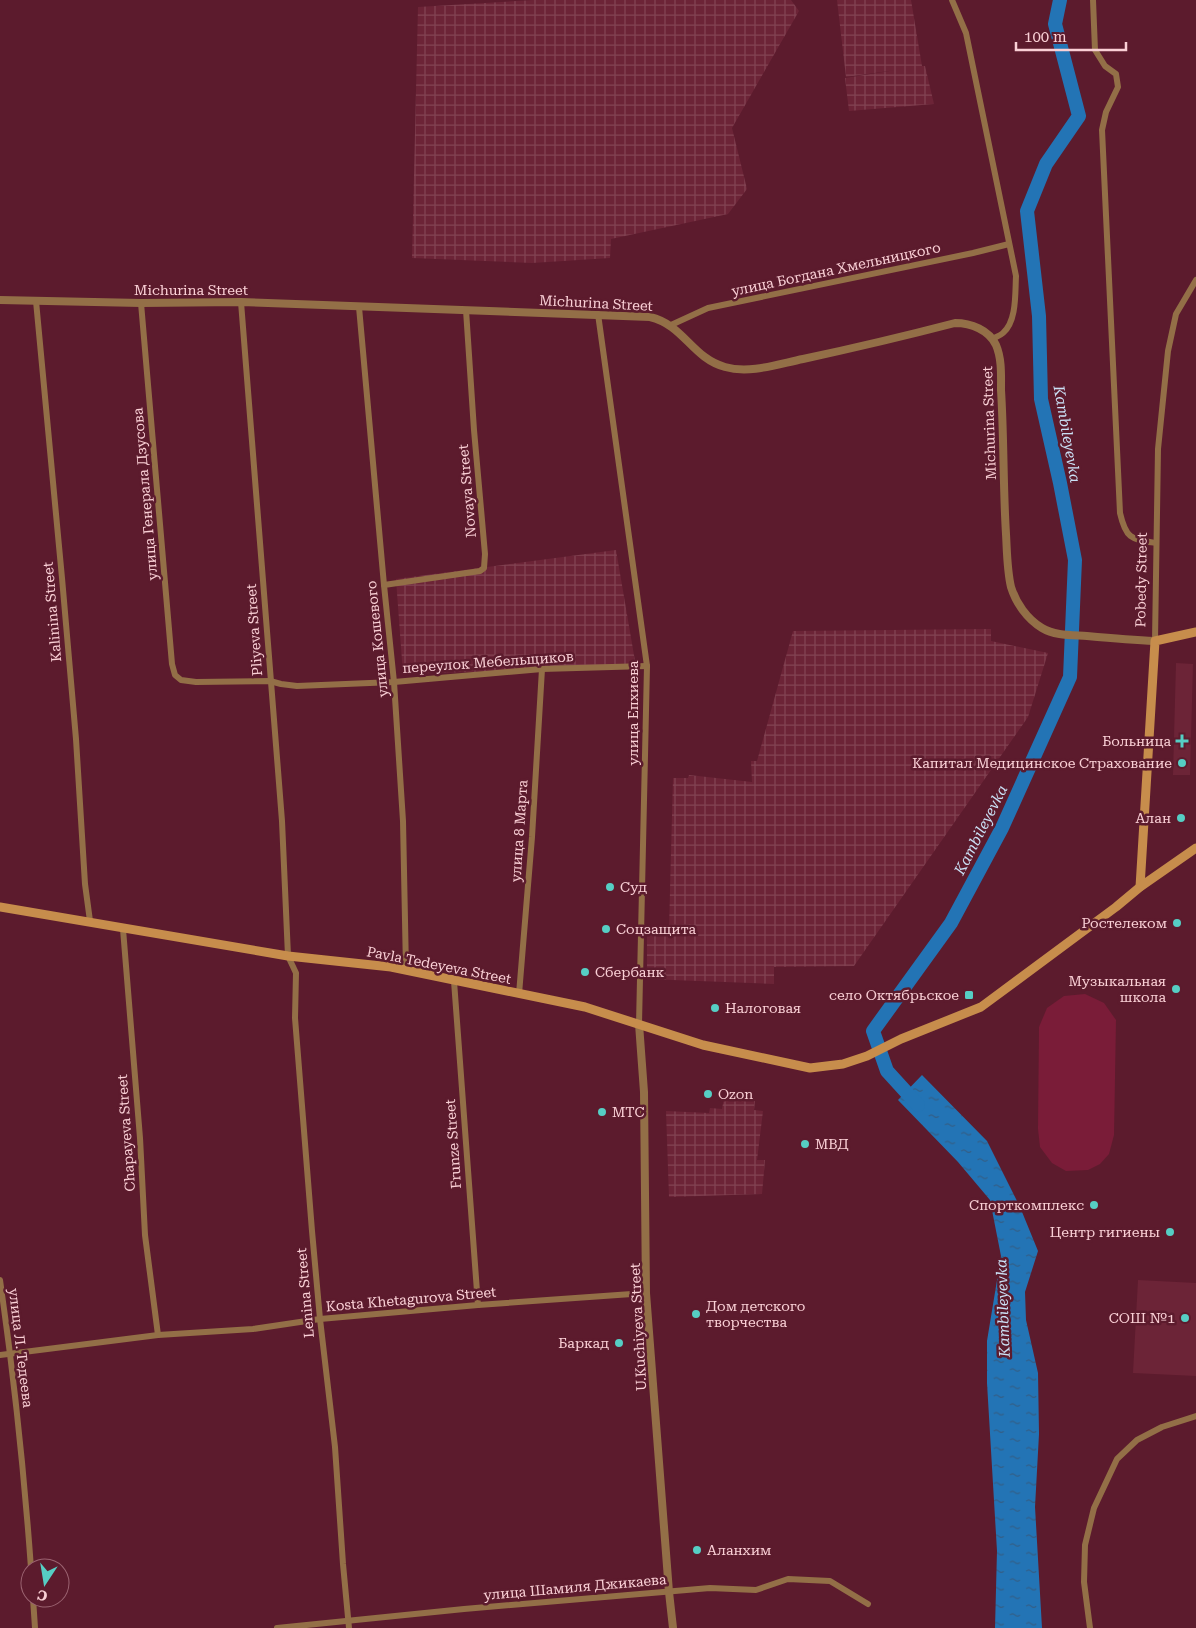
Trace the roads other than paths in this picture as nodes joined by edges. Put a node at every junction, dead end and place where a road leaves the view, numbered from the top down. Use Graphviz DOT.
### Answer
graph roads {
  1 [pos="952,0"];
  2 [pos="1093,0"];
  3 [pos="1010,244"];
  4 [pos="1196,280"];
  5 [pos="0,300"];
  6 [pos="36,301"];
  7 [pos="241,302"];
  8 [pos="141,303"];
  9 [pos="359,307"];
  10 [pos="466,310"];
  11 [pos="598,314"];
  12 [pos="670,325"];
  13 [pos="992,339"];
  14 [pos="1156,543"];
  15 [pos="384,585"];
  16 [pos="1196,632"];
  17 [pos="1155,641"];
  18 [pos="647,666"];
  19 [pos="542,669"];
  20 [pos="181,680"];
  21 [pos="270,681"];
  22 [pos="394,682"];
  23 [pos="1196,848"];
  24 [pos="1140,887"];
  25 [pos="0,907"];
  26 [pos="90,921"];
  27 [pos="123,928"];
  28 [pos="288,956"];
  29 [pos="406,970"];
  30 [pos="454,981"];
  31 [pos="519,994"];
  32 [pos="640,1024"];
  33 [pos="0,1280"];
  34 [pos="646,1293"];
  35 [pos="478,1305"];
  36 [pos="320,1320"];
  37 [pos="158,1335"];
  38 [pos="11,1354"];
  39 [pos="0,1355"];
  40 [pos="1196,1416"];
  41 [pos="30,1558"];
  42 [pos="668,1592"];
  43 [pos="868,1604"];
  44 [pos="34,1608"];
  45 [pos="348,1620"];
  46 [pos="35,1628"];
  47 [pos="277,1628"];
  48 [pos="349,1628"];
  49 [pos="673,1628"];
  50 [pos="1090,1628"];
  1 -- 3 [label="street"];
  2 -- 14 [label="street"];
  3 -- 12 [label="street, улица Богдана Хмельницкого"];
  3 -- 13 [label="street"];
  4 -- 14 [label="street, Pobedy Street"];
  5 -- 6 [label="street, Michurina Street"];
  6 -- 8 [label="street, Michurina Street"];
  6 -- 26 [label="street, Kalinina Street"];
  7 -- 8 [label="street, Michurina Street"];
  7 -- 9 [label="street, Michurina Street"];
  7 -- 21 [label="street, Pliyeva Street"];
  8 -- 20 [label="street, улица Генерала Дзусова"];
  9 -- 10 [label="street, Michurina Street"];
  9 -- 15 [label="street, улица Кошевого"];
  10 -- 11 [label="street, Michurina Street"];
  10 -- 15 [label="street, Novaya Street"];
  11 -- 12 [label="street, Michurina Street"];
  11 -- 18 [label="street, улица Епхиева"];
  12 -- 13 [label="street, Michurina Street"];
  13 -- 17 [label="street, Michurina Street"];
  14 -- 17 [label="street, Pobedy Street"];
  15 -- 22 [label="street, улица Кошевого"];
  16 -- 17 [label="main road"];
  17 -- 24 [label="main road, Pobedy Street"];
  18 -- 19 [label="street, переулок Мебельщиков"];
  18 -- 32 [label="street, улица Епхиева"];
  19 -- 22 [label="street, переулок Мебельщиков"];
  19 -- 31 [label="street, улица 8 Марта"];
  20 -- 21 [label="street, переулок Мебельщиков"];
  21 -- 22 [label="street, переулок Мебельщиков"];
  21 -- 28 [label="street, Pliyeva Street"];
  22 -- 29 [label="street, улица Кошевого"];
  23 -- 24 [label="main road"];
  24 -- 32 [label="main road, Pavla Tedeyeva Street"];
  25 -- 26 [label="main road, Pavla Tedeyeva Street"];
  26 -- 27 [label="main road, Pavla Tedeyeva Street"];
  27 -- 28 [label="main road, Pavla Tedeyeva Street"];
  27 -- 37 [label="street, Chapayeva Street"];
  28 -- 29 [label="main road, Pavla Tedeyeva Street"];
  28 -- 36 [label="street, Lenina Street"];
  29 -- 30 [label="main road, Pavla Tedeyeva Street"];
  30 -- 31 [label="main road, Pavla Tedeyeva Street"];
  30 -- 35 [label="street, Frunze Street"];
  31 -- 32 [label="main road, Pavla Tedeyeva Street"];
  32 -- 34 [label="street, U.Kuchiyeva Street"];
  33 -- 38 [label="street, улица Л. Тедеева"];
  34 -- 35 [label="street, Kosta Khetagurova Street"];
  34 -- 42 [label="street, U.Kuchiyeva Street"];
  35 -- 36 [label="street, Kosta Khetagurova Street"];
  36 -- 37 [label="street, Kosta Khetagurova Street"];
  36 -- 45 [label="street, Lenina Street"];
  37 -- 38 [label="street, Kosta Khetagurova Street"];
  38 -- 39 [label="street, Kosta Khetagurova Street"];
  38 -- 41 [label="street, улица Л. Тедеева"];
  40 -- 50 [label="street"];
  42 -- 43 [label="street, улица Шамиля Джикаева"];
  42 -- 45 [label="street, улица Шамиля Джикаева"];
  42 -- 49 [label="street, U.Kuchiyeva Street"];
  44 -- 46 [label="street"];
  45 -- 47 [label="street, улица Шамиля Джикаева"];
  45 -- 48 [label="street, Lenina Street"];
}
